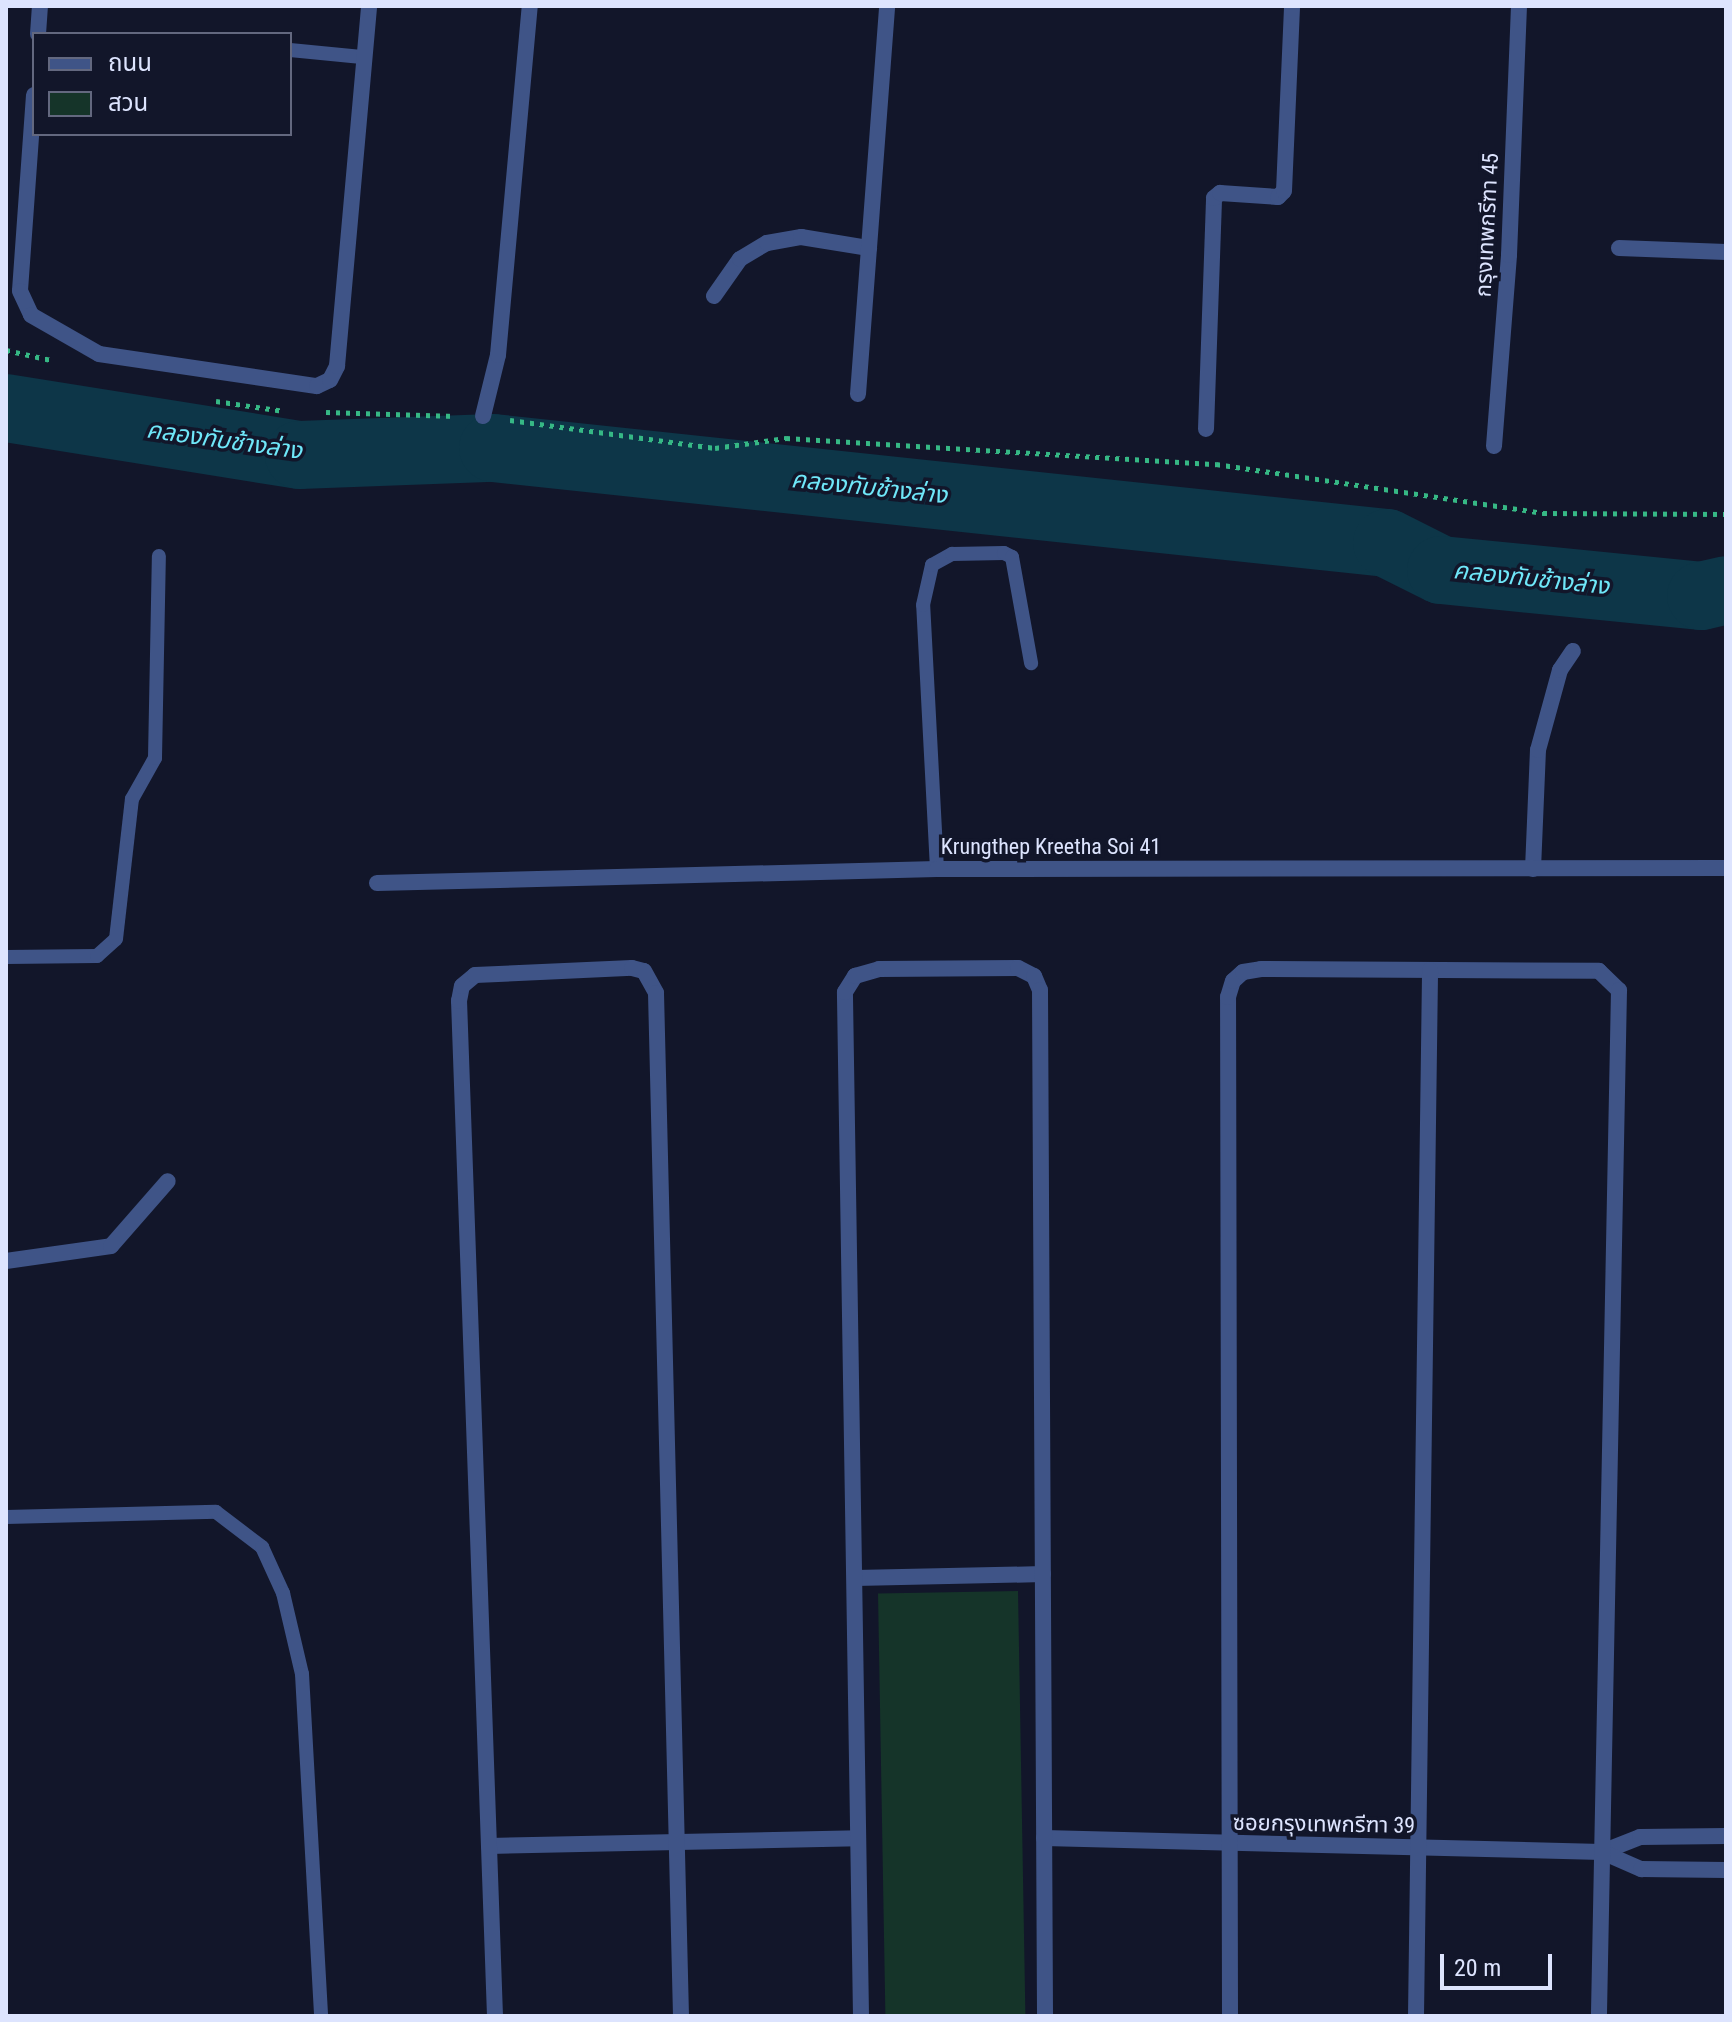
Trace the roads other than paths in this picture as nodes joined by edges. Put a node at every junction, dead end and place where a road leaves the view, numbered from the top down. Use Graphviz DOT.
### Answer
graph roads {
  1 [pos="40,6"];
  2 [pos="369,6"];
  3 [pos="530,6"];
  4 [pos="887,6"];
  5 [pos="1292,6"];
  6 [pos="1519,6"];
  7 [pos="38,32"];
  8 [pos="292,50"];
  9 [pos="362,57"];
  10 [pos="32,123"];
  11 [pos="869,248"];
  12 [pos="1619,248"];
  13 [pos="1726,252"];
  14 [pos="714,296"];
  15 [pos="858,394"];
  16 [pos="483,416"];
  17 [pos="1206,429"];
  18 [pos="1494,446"];
  19 [pos="159,556"];
  20 [pos="1573,651"];
  21 [pos="1031,663"];
  22 [pos="1726,868"];
  23 [pos="937,869"];
  24 [pos="1533,869"];
  25 [pos="377,883"];
  26 [pos="6,957"];
  27 [pos="1430,970"];
  28 [pos="168,1181"];
  29 [pos="6,1261"];
  30 [pos="6,1517"];
  31 [pos="1043,1574"];
  32 [pos="855,1578"];
  33 [pos="1726,1836"];
  34 [pos="858,1838"];
  35 [pos="1044,1838"];
  36 [pos="677,1842"];
  37 [pos="1231,1844"];
  38 [pos="489,1846"];
  39 [pos="1418,1848"];
  40 [pos="1602,1852"];
  41 [pos="1726,1870"];
  42 [pos="321,2016"];
  43 [pos="495,2016"];
  44 [pos="681,2016"];
  45 [pos="861,2016"];
  46 [pos="1045,2016"];
  47 [pos="1230,2016"];
  48 [pos="1416,2016"];
  49 [pos="1599,2016"];
  1 -- 7 [label="street"];
  2 -- 9 [label="street"];
  3 -- 16 [label="street"];
  4 -- 11 [label="street"];
  5 -- 17 [label="street"];
  6 -- 18 [label="street, กรุงเทพกรีฑา 45"];
  8 -- 9 [label="lane"];
  9 -- 10 [label="street"];
  11 -- 14 [label="street"];
  11 -- 15 [label="street"];
  12 -- 13 [label="street"];
  19 -- 26 [label="lane"];
  20 -- 24 [label="street"];
  21 -- 23 [label="lane"];
  22 -- 24 [label="street, Krungthep Kreetha Soi 41"];
  23 -- 24 [label="street, Krungthep Kreetha Soi 41"];
  23 -- 25 [label="street, Krungthep Kreetha Soi 41"];
  27 -- 37 [label="street"];
  27 -- 39 [label="street"];
  27 -- 40 [label="street"];
  28 -- 29 [label="street"];
  30 -- 42 [label="lane"];
  31 -- 32 [label="street"];
  31 -- 32 [label="street"];
  31 -- 35 [label="street"];
  32 -- 34 [label="street"];
  33 -- 40 [label="street, ซอยกรุงเทพกรีฑา 39"];
  34 -- 36 [label="street"];
  34 -- 45 [label="street"];
  35 -- 37 [label="street, ซอยกรุงเทพกรีฑา 39"];
  35 -- 46 [label="street"];
  36 -- 38 [label="street"];
  36 -- 38 [label="street"];
  36 -- 44 [label="street"];
  37 -- 39 [label="street, ซอยกรุงเทพกรีฑา 39"];
  37 -- 47 [label="street"];
  38 -- 43 [label="street"];
  39 -- 40 [label="street, ซอยกรุงเทพกรีฑา 39"];
  39 -- 48 [label="street"];
  40 -- 41 [label="street, ซอยกรุงเทพกรีฑา 39"];
  40 -- 49 [label="street"];
}
